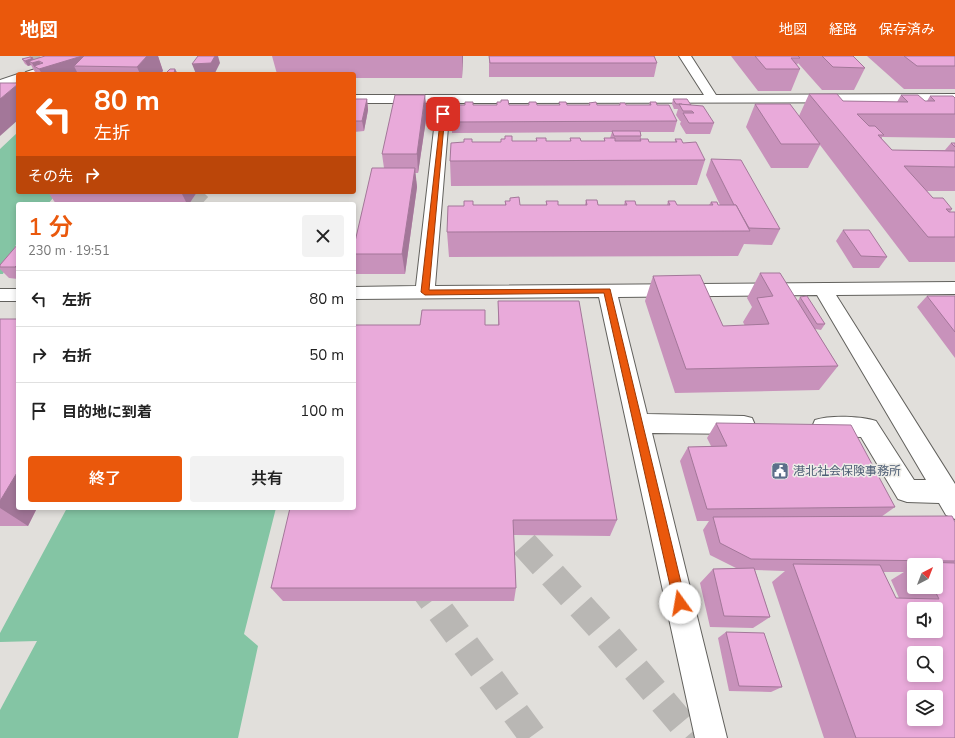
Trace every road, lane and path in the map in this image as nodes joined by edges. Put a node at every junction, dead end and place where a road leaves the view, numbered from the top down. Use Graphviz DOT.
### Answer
graph roads {
  1 [pos="86,56"];
  2 [pos="685,56"];
  3 [pos="36,72"];
  4 [pos="16,79"];
  5 [pos="0,84"];
  6 [pos="949,98"];
  7 [pos="356,99"];
  8 [pos="713,99"];
  9 [pos="444,100"];
  10 [pos="955,108"];
  11 [pos="955,288"];
  12 [pos="823,289"];
  13 [pos="607,291"];
  14 [pos="425,292"];
  15 [pos="356,293"];
  16 [pos="0,295"];
  17 [pos="16,295"];
  18 [pos="638,422"];
  19 [pos="765,426"];
  20 [pos="804,426"];
  21 [pos="950,500"];
  22 [pos="711,738"];
  1 -- 3 [label="street"];
  2 -- 8 [label="street"];
  4 -- 5 [label="street"];
  6 -- 8 [label="street"];
  6 -- 10 [label="street"];
  7 -- 9 [label="street"];
  8 -- 9 [label="street"];
  9 -- 14 [label="street"];
  11 -- 12 [label="street"];
  12 -- 13 [label="street"];
  12 -- 21 [label="street"];
  13 -- 14 [label="street"];
  13 -- 18 [label="street"];
  14 -- 15 [label="street"];
  16 -- 17 [label="street"];
  18 -- 19 [label="street"];
  18 -- 22 [label="street"];
  20 -- 21 [label="street"];
}
